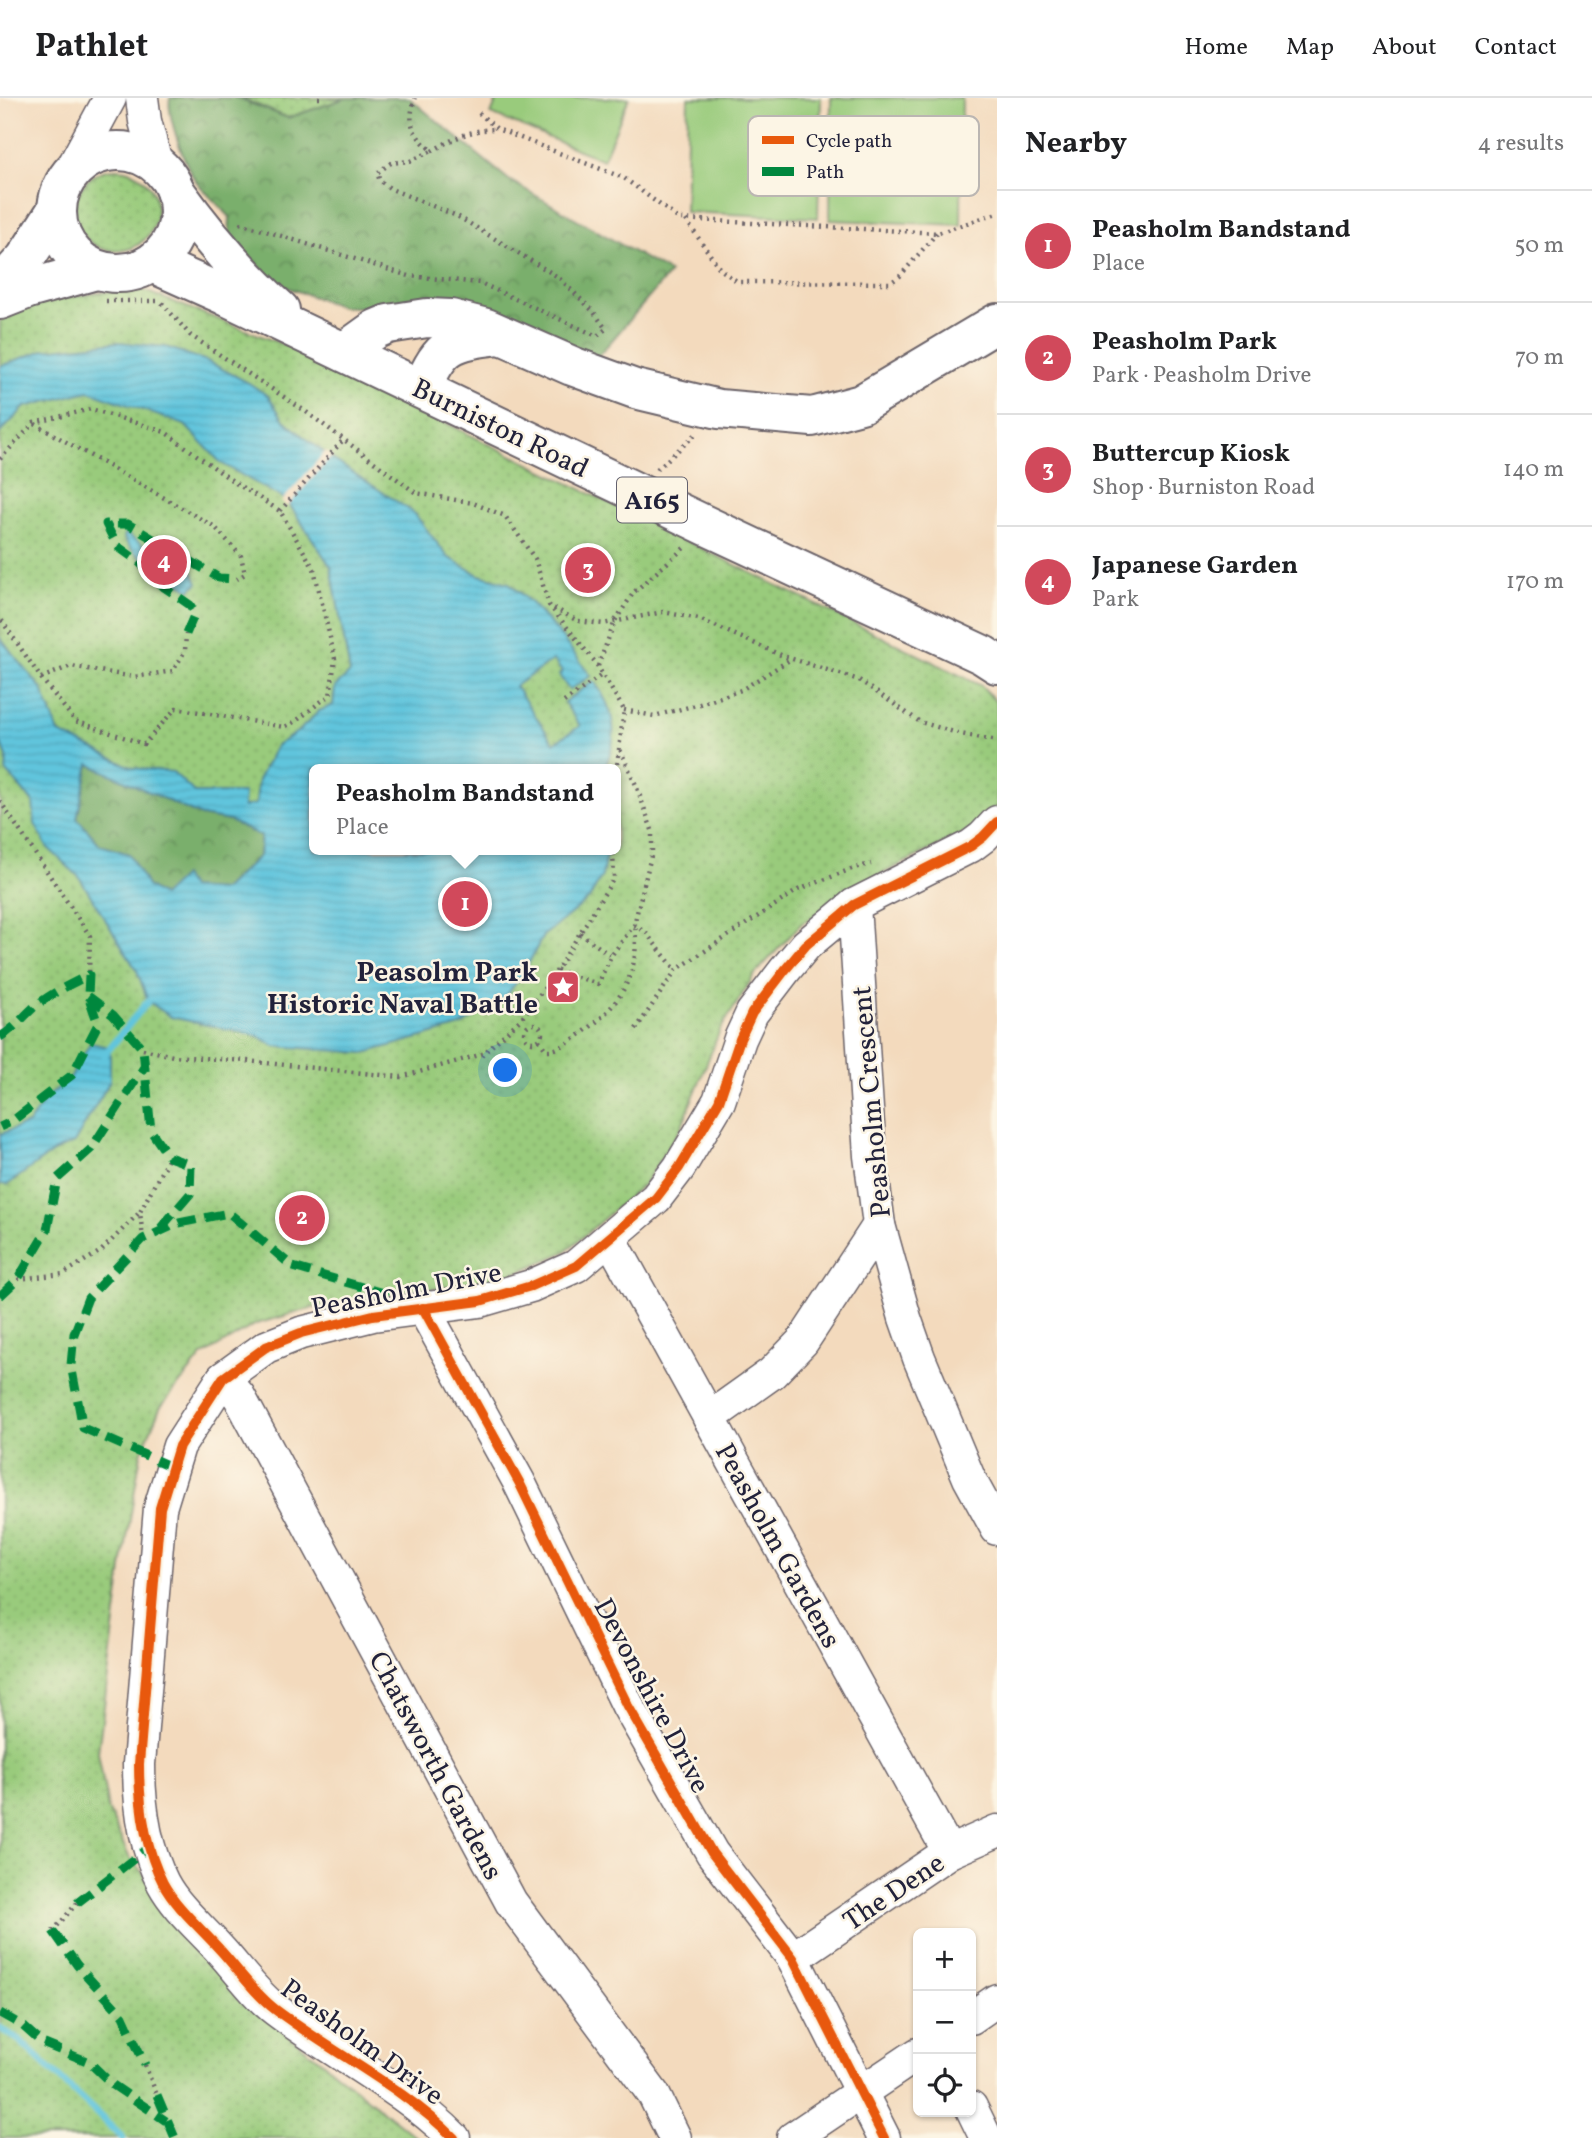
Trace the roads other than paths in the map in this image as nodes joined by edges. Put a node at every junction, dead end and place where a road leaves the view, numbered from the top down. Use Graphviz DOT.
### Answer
graph roads {
  1 [pos="110,98"];
  2 [pos="142,98"];
  3 [pos="166,178"];
  4 [pos="62,194"];
  5 [pos="159,278"];
  6 [pos="99,285"];
  7 [pos="0,286"];
  8 [pos="0,300"];
  9 [pos="997,323"];
  10 [pos="502,334"];
  11 [pos="308,335"];
  12 [pos="344,352"];
  13 [pos="422,389"];
  14 [pos="997,664"];
  15 [pos="992,832"];
  16 [pos="855,905"];
  17 [pos="879,1225"];
  18 [pos="610,1238"];
  19 [pos="423,1308"];
  20 [pos="223,1378"];
  21 [pos="709,1418"];
  22 [pos="997,1529"];
  23 [pos="997,1831"];
  24 [pos="949,1852"];
  25 [pos="793,1958"];
  26 [pos="997,2000"];
  27 [pos="976,2015"];
  28 [pos="913,2057"];
  29 [pos="863,2092"];
  30 [pos="976,2117"];
  31 [pos="454,2138"];
  32 [pos="676,2138"];
  33 [pos="793,2138"];
  34 [pos="884,2138"];
  35 [pos="986,2138"];
  1 -- 4 [label="street"];
  2 -- 3 [label="street"];
  3 -- 4 [label="main road"];
  3 -- 5 [label="main road"];
  3 -- 11 [label="main road, Burniston Road / A165"];
  4 -- 6 [label="main road"];
  4 -- 7 [label="main road"];
  5 -- 6 [label="main road"];
  5 -- 11 [label="main road, Burniston Road / A165"];
  6 -- 8 [label="main road"];
  9 -- 10 [label="main road"];
  10 -- 12 [label="main road"];
  10 -- 13 [label="main road"];
  11 -- 12 [label="main road, Burniston Road / A165"];
  12 -- 13 [label="main road, Burniston Road / A165"];
  13 -- 14 [label="main road, Burniston Road / A165"];
  15 -- 16 [label="street, Peasholm Drive"];
  16 -- 17 [label="street, Peasholm Crescent"];
  16 -- 18 [label="street, Peasholm Drive"];
  17 -- 21 [label="street"];
  17 -- 22 [label="street, Peasholm Crescent"];
  18 -- 19 [label="street, Peasholm Drive"];
  18 -- 21 [label="street, Peasholm Gardens"];
  19 -- 20 [label="street, Peasholm Drive"];
  19 -- 25 [label="street, Devonshire Drive"];
  20 -- 31 [label="street, Peasholm Drive"];
  20 -- 32 [label="street, Chatsworth Gardens"];
  21 -- 24 [label="street, Peasholm Gardens"];
  23 -- 24 [label="street, The Dene"];
  24 -- 25 [label="street, The Dene"];
  25 -- 29 [label="street, Devonshire Drive"];
  26 -- 27 [label="street"];
  28 -- 29 [label="street"];
  29 -- 33 [label="street"];
  29 -- 34 [label="street, Devonshire Drive"];
  30 -- 35 [label="street"];
}
